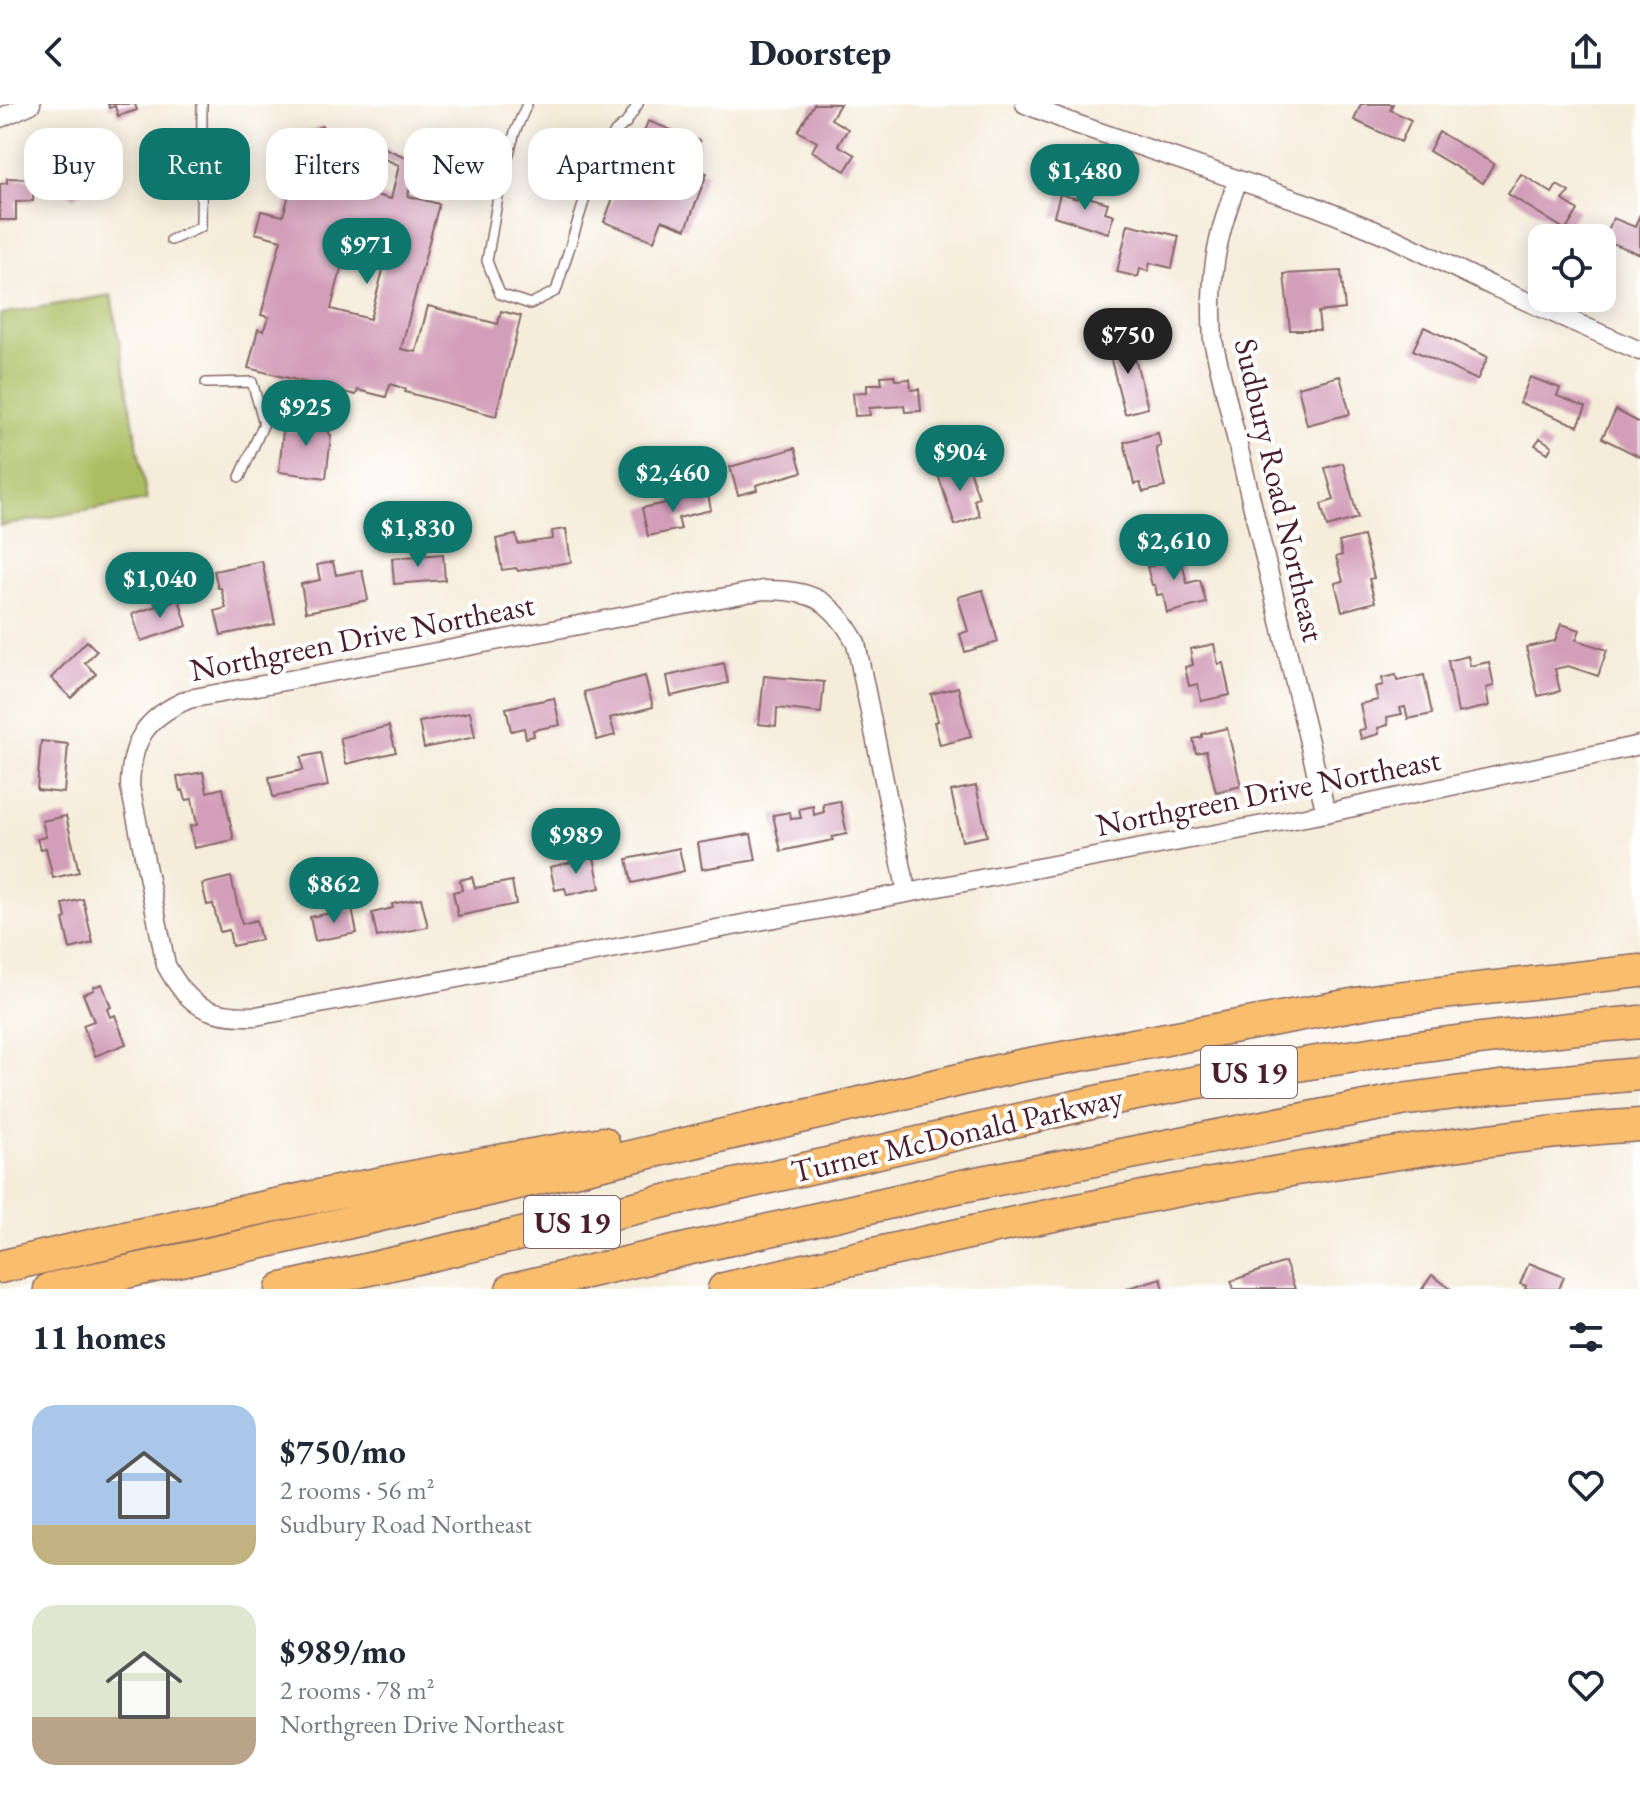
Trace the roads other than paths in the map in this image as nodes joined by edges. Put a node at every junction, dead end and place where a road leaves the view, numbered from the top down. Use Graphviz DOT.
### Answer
graph roads {
  1 [pos="31,104"];
  2 [pos="202,104"];
  3 [pos="527,104"];
  4 [pos="638,104"];
  5 [pos="1025,104"];
  6 [pos="0,118"];
  7 [pos="1238,180"];
  8 [pos="171,240"];
  9 [pos="1640,351"];
  10 [pos="206,383"];
  11 [pos="240,477"];
  12 [pos="1640,745"];
  13 [pos="1326,813"];
  14 [pos="907,893"];
  15 [pos="1640,971"];
  16 [pos="1640,1022"];
  17 [pos="1640,1074"];
  18 [pos="839,1107"];
  19 [pos="1640,1125"];
  20 [pos="0,1267"];
  21 [pos="733,1288"];
  22 [pos="50,1289"];
  23 [pos="282,1289"];
  24 [pos="512,1289"];
  1 -- 6 [label="street"];
  2 -- 8 [label="lane"];
  3 -- 4 [label="lane"];
  5 -- 7 [label="street"];
  7 -- 9 [label="street"];
  7 -- 13 [label="street, Sudbury Road Northeast"];
  10 -- 11 [label="lane"];
  12 -- 13 [label="street, Northgreen Drive Northeast"];
  13 -- 14 [label="street, Northgreen Drive Northeast"];
  14 -- 14 [label="street, Northgreen Drive Northeast"];
  15 -- 18 [label="highway"];
  16 -- 23 [label="highway, Turner McDonald Parkway / US 19"];
  17 -- 24 [label="highway, Turner McDonald Parkway / US 19"];
  18 -- 20 [label="highway"];
  18 -- 22 [label="highway"];
  19 -- 21 [label="highway"];
}
